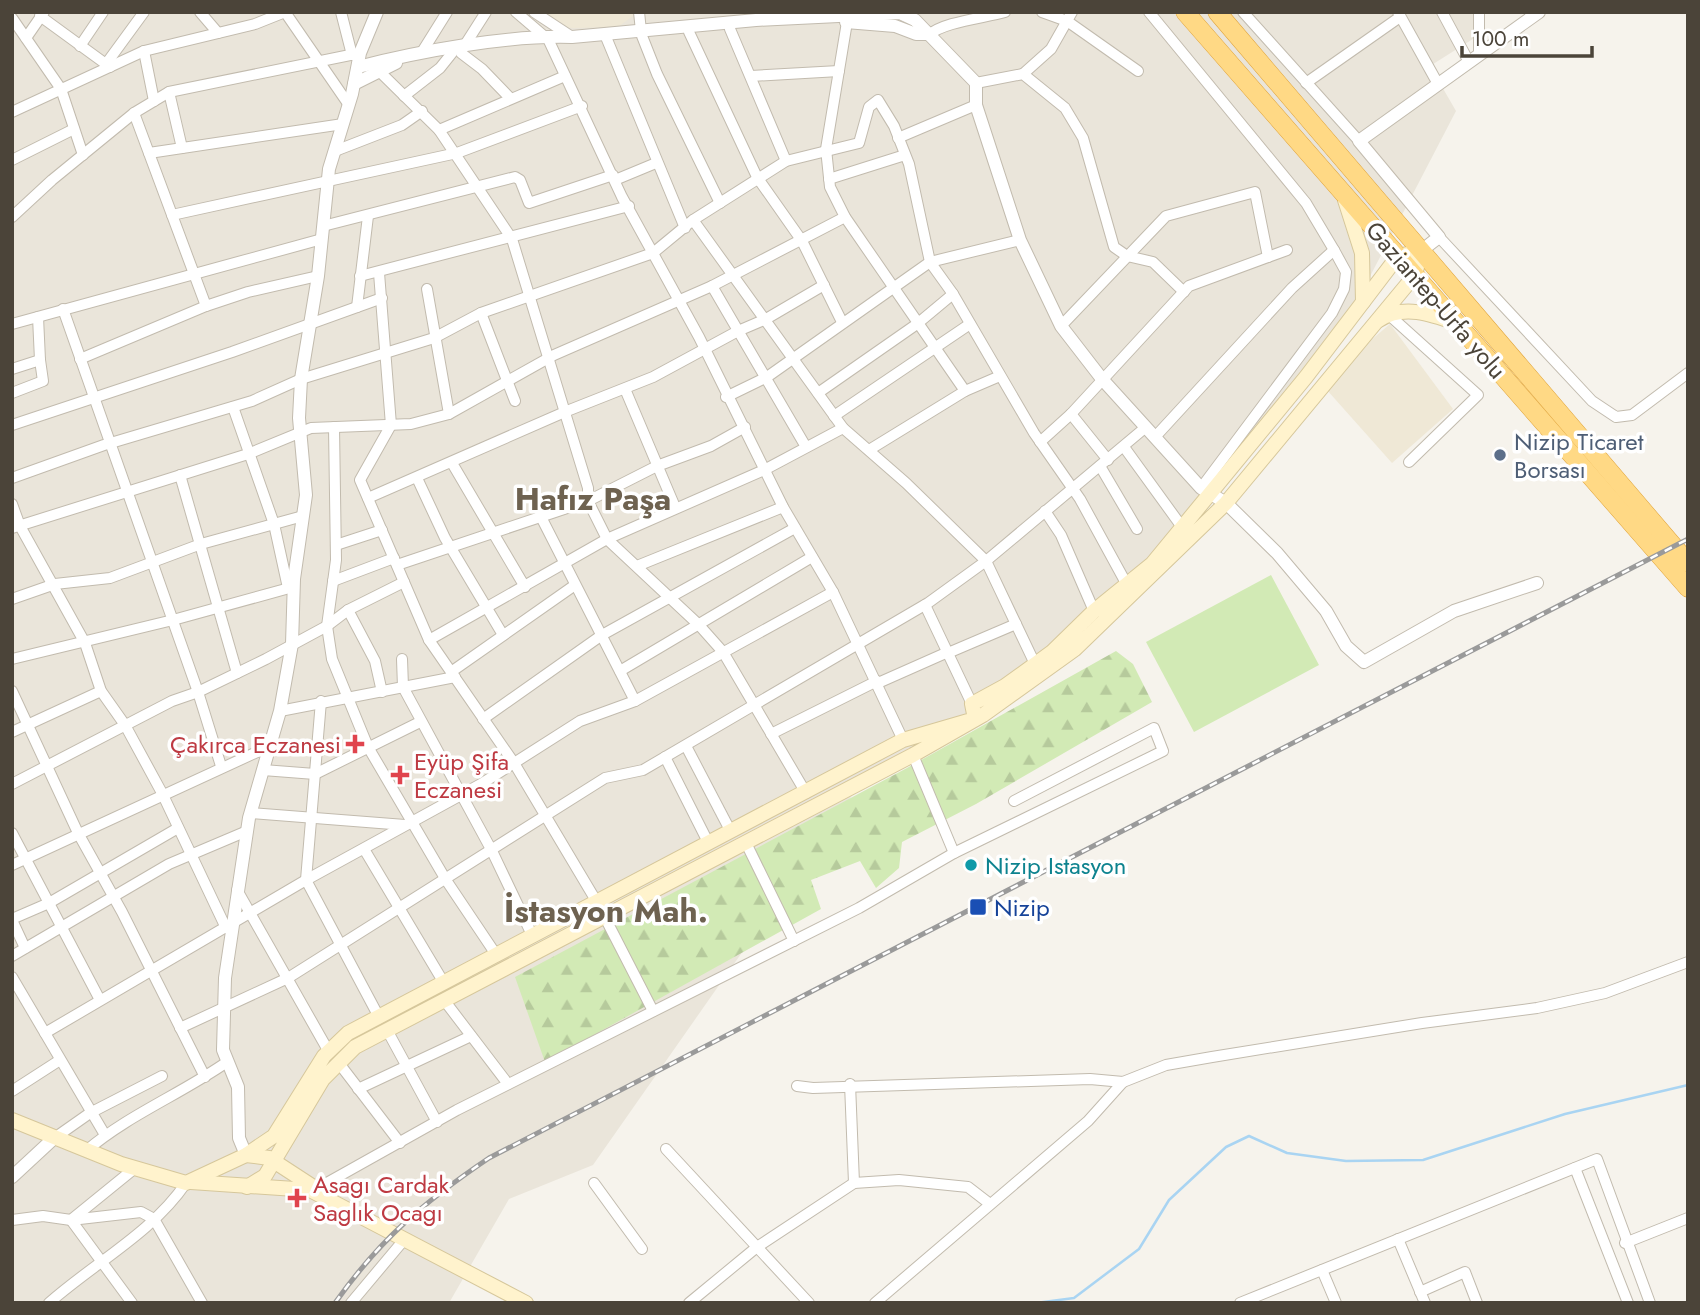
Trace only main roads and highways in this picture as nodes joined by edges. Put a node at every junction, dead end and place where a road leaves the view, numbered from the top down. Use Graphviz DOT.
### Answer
graph roads {
  1 [pos="1185,12"];
  2 [pos="1217,12"];
  3 [pos="1342,193"];
  4 [pos="1421,251"];
  5 [pos="1398,256"];
  6 [pos="1415,275"];
  7 [pos="1363,302"];
  8 [pos="1457,323"];
  9 [pos="1371,324"];
  10 [pos="1688,563"];
  11 [pos="1688,589"];
  12 [pos="601,910"];
  13 [pos="333,1057"];
  14 [pos="12,1120"];
  15 [pos="246,1154"];
  16 [pos="275,1163"];
  17 [pos="187,1182"];
  18 [pos="247,1187"];
  19 [pos="526,1303"];
  20 [pos="537,1303"];
  1 -- 3 [label="highway, Gaziantep-Urfa yolu"];
  2 -- 4 [label="highway, Gaziantep-Urfa yolu"];
  3 -- 5 [label="highway, Gaziantep-Urfa yolu"];
  3 -- 7 [label="main road"];
  4 -- 5 [label="main road"];
  4 -- 6 [label="main road"];
  4 -- 10 [label="highway, Gaziantep-Urfa yolu"];
  5 -- 6 [label="highway, Gaziantep-Urfa yolu"];
  5 -- 7 [label="main road"];
  6 -- 8 [label="highway, Gaziantep-Urfa yolu"];
  6 -- 9 [label="main road"];
  7 -- 12 [label="main road"];
  8 -- 9 [label="main road"];
  8 -- 11 [label="highway, Gaziantep-Urfa yolu"];
  9 -- 12 [label="main road"];
  12 -- 13 [label="main road"];
  12 -- 13 [label="main road"];
  13 -- 15 [label="main road"];
  13 -- 16 [label="main road"];
  14 -- 17 [label="main road"];
  15 -- 16 [label="main road"];
  15 -- 17 [label="main road"];
  16 -- 18 [label="main road"];
  16 -- 20 [label="main road"];
  17 -- 18 [label="main road"];
  18 -- 19 [label="main road"];
}
